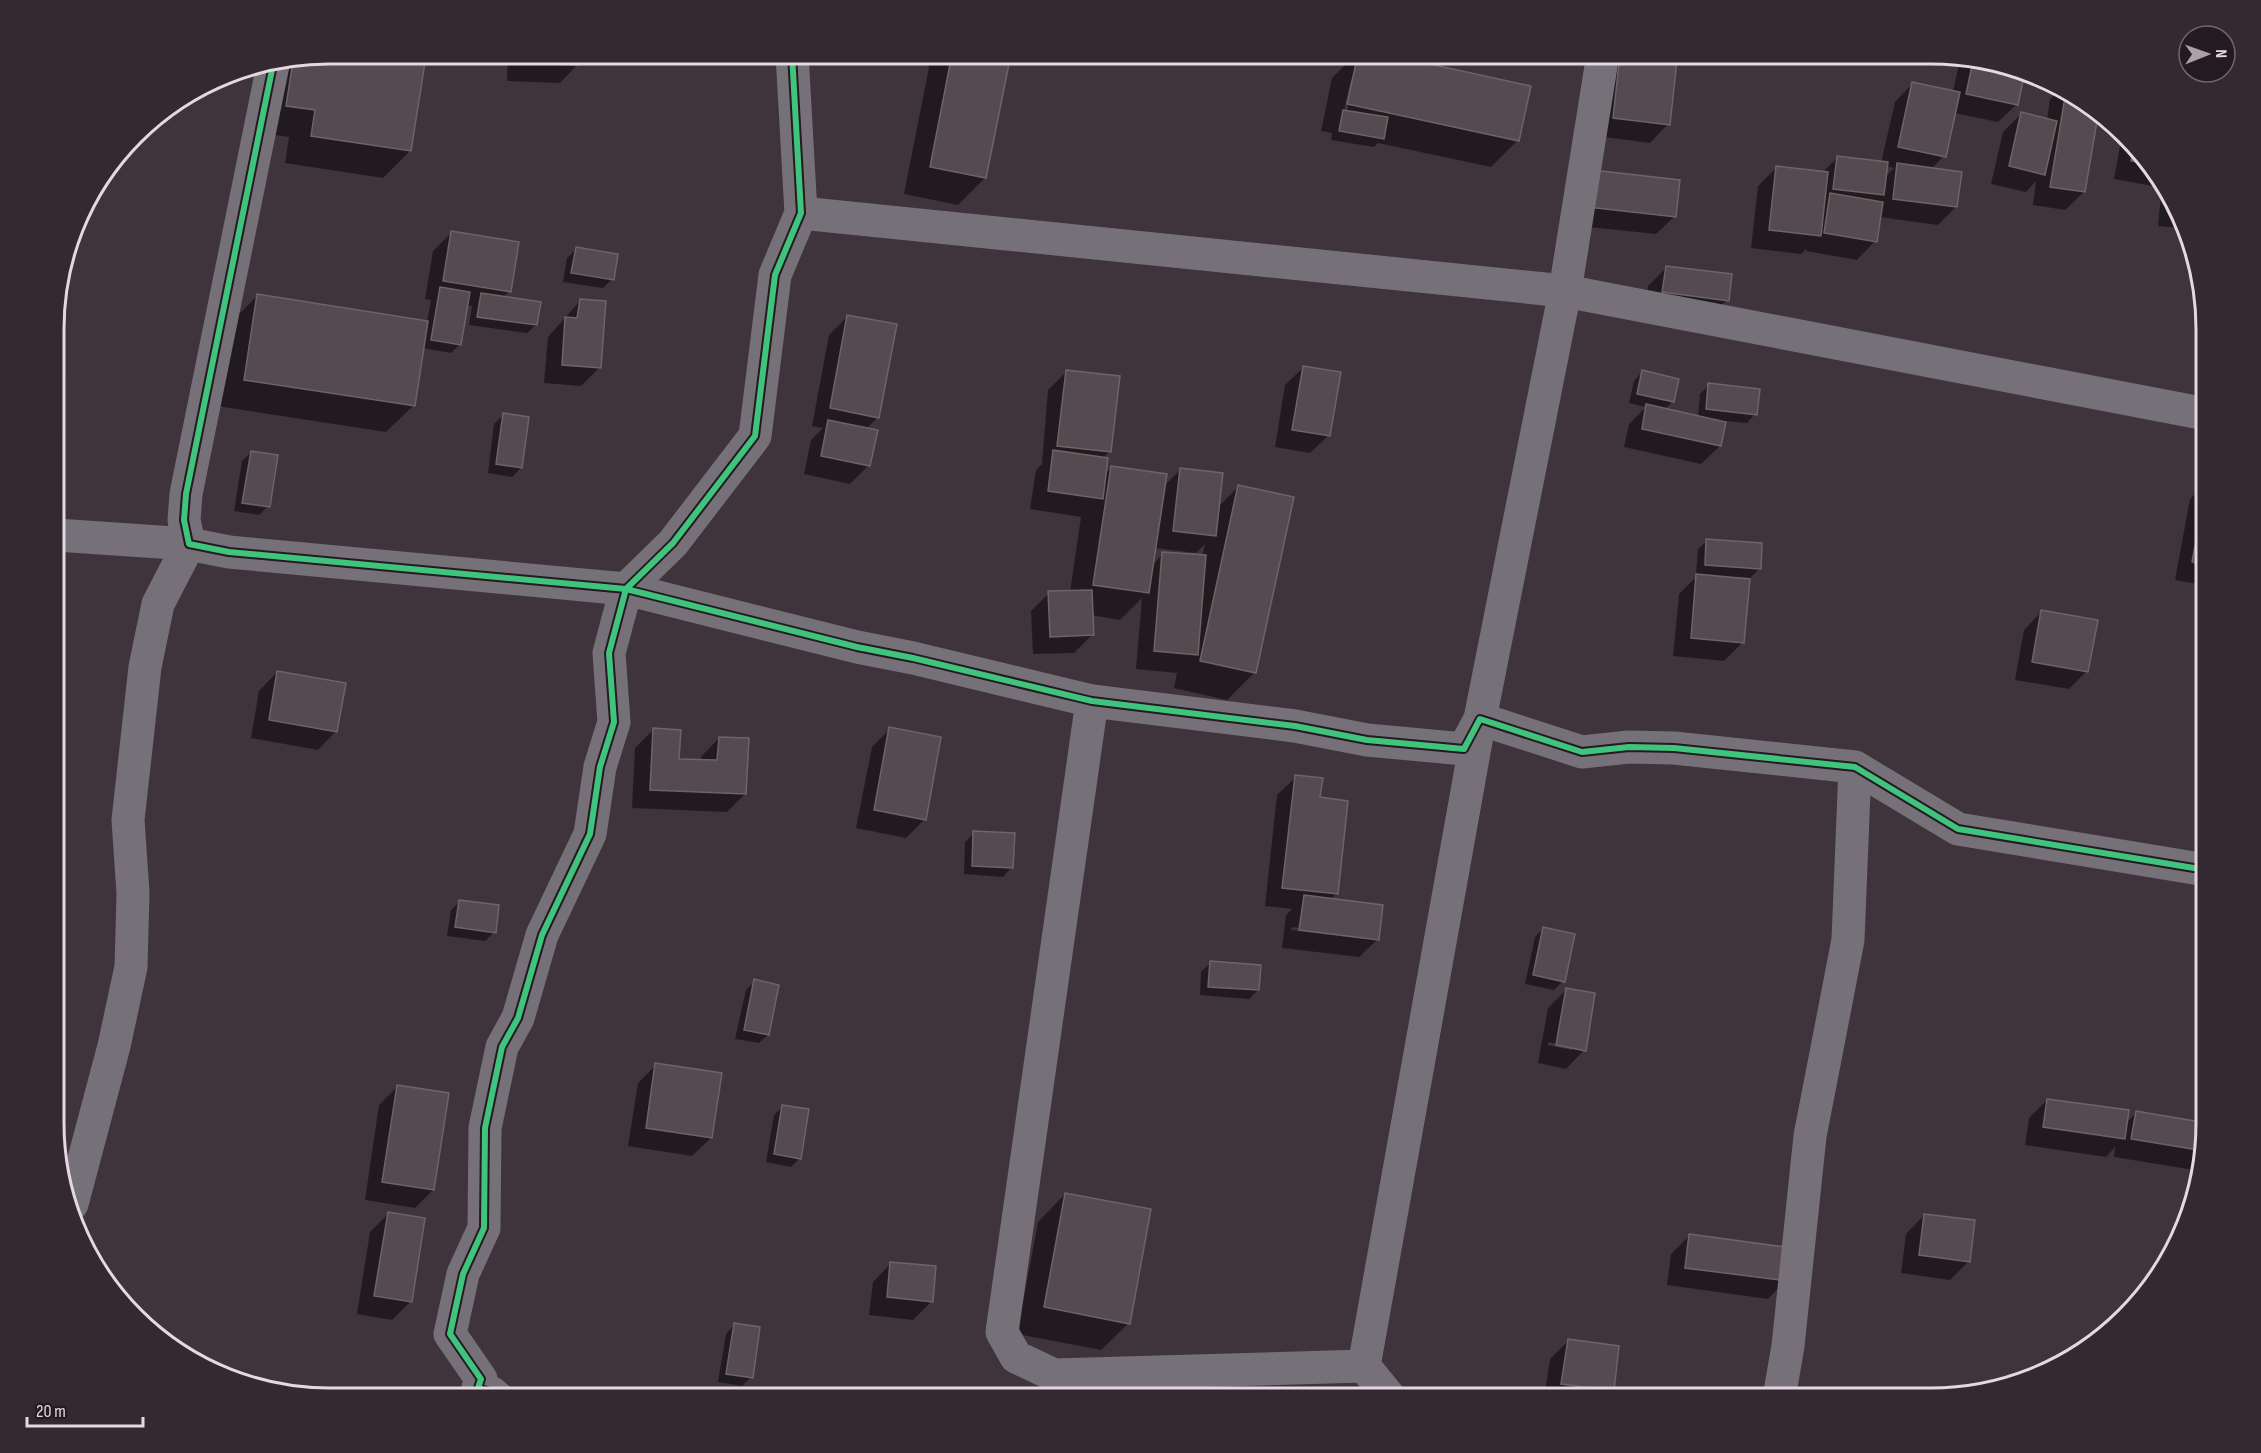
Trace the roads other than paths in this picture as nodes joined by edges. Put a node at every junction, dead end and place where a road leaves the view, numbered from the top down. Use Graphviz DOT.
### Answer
graph roads {
  1 [pos="793,64"];
  2 [pos="1601,64"];
  3 [pos="272,71"];
  4 [pos="801,213"];
  5 [pos="1565,291"];
  6 [pos="2196,412"];
  7 [pos="64,536"];
  8 [pos="189,544"];
  9 [pos="626,589"];
  10 [pos="1092,701"];
  11 [pos="1480,719"];
  12 [pos="1855,768"];
  13 [pos="2196,868"];
  14 [pos="75,1194"];
  15 [pos="1364,1366"];
  16 [pos="478,1388"];
  17 [pos="1382,1388"];
  18 [pos="1781,1388"];
  1 -- 4 [label="street"];
  2 -- 5 [label="street"];
  3 -- 8 [label="street"];
  4 -- 5 [label="street"];
  4 -- 9 [label="street"];
  5 -- 6 [label="street"];
  5 -- 11 [label="street"];
  7 -- 8 [label="street"];
  8 -- 9 [label="street"];
  8 -- 14 [label="street"];
  9 -- 10 [label="street"];
  9 -- 16 [label="street"];
  10 -- 11 [label="street"];
  10 -- 15 [label="street"];
  11 -- 12 [label="street"];
  11 -- 15 [label="street"];
  12 -- 13 [label="street"];
  12 -- 18 [label="street"];
  15 -- 17 [label="street"];
}
